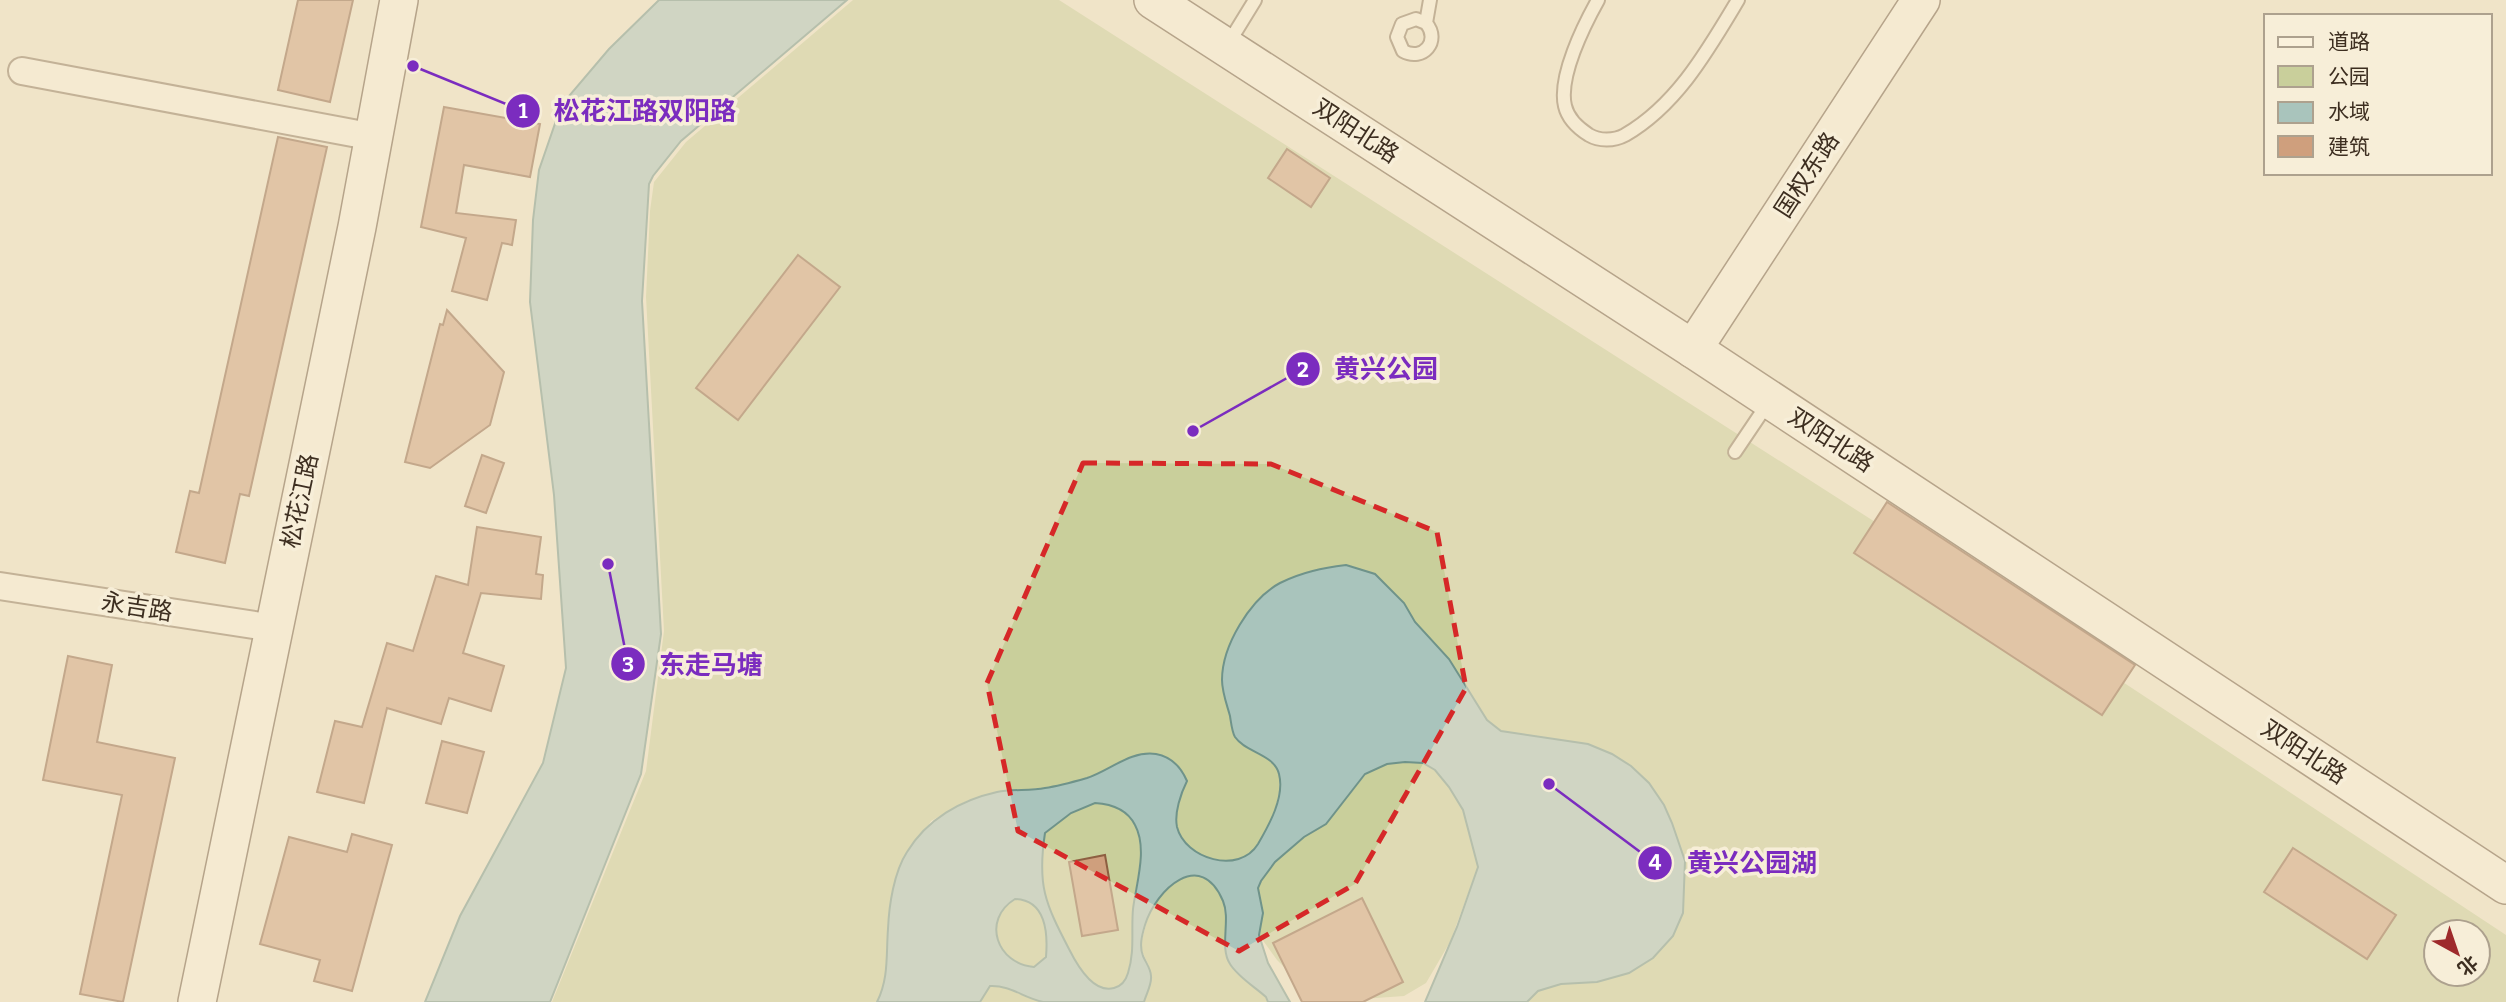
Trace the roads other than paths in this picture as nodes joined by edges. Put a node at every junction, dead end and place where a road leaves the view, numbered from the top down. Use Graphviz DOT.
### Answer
graph roads {
  1 [pos="399,0"];
  2 [pos="1153,0"];
  3 [pos="1255,0"];
  4 [pos="1430,0"];
  5 [pos="1598,0"];
  6 [pos="1738,0"];
  7 [pos="1922,0"];
  8 [pos="1426,23"];
  9 [pos="1226,47"];
  10 [pos="23,71"];
  11 [pos="374,138"];
  12 [pos="1693,349"];
  13 [pos="1770,400"];
  14 [pos="1735,452"];
  15 [pos="0,586"];
  16 [pos="274,628"];
  17 [pos="2506,885"];
  18 [pos="197,1002"];
  1 -- 11 [label="street, 松花江路"];
  2 -- 9 [label="street, 双阳北路"];
  3 -- 9 [label="lane"];
  4 -- 8 [label="lane"];
  5 -- 6 [label="lane"];
  7 -- 12 [label="street, 国权东路"];
  9 -- 12 [label="street, 双阳北路"];
  10 -- 11 [label="street"];
  11 -- 16 [label="street, 松花江路"];
  12 -- 13 [label="street, 双阳北路"];
  13 -- 14 [label="lane"];
  13 -- 17 [label="street, 双阳北路"];
  15 -- 16 [label="street, 永吉路"];
  16 -- 18 [label="street, 松花江路"];
}
